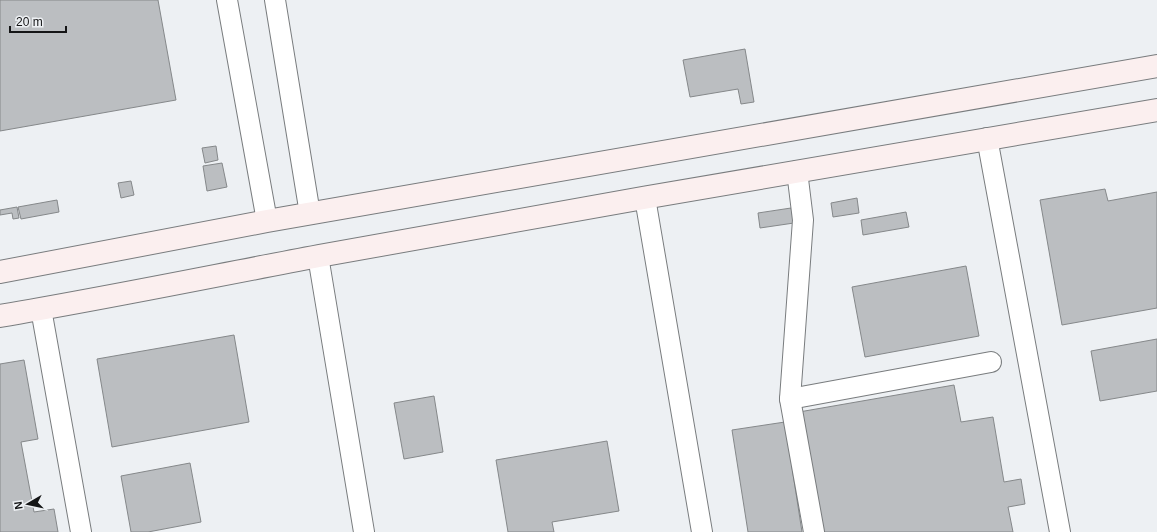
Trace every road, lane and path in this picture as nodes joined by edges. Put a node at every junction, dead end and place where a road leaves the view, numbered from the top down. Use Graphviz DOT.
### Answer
graph roads {
  1 [pos="227,0"];
  2 [pos="275,0"];
  3 [pos="1157,66"];
  4 [pos="1157,110"];
  5 [pos="987,138"];
  6 [pos="797,170"];
  7 [pos="645,198"];
  8 [pos="310,214"];
  9 [pos="267,221"];
  10 [pos="318,256"];
  11 [pos="0,272"];
  12 [pos="41,309"];
  13 [pos="0,316"];
  14 [pos="991,362"];
  15 [pos="790,399"];
  16 [pos="81,532"];
  17 [pos="364,532"];
  18 [pos="702,532"];
  19 [pos="814,532"];
  20 [pos="1060,532"];
  1 -- 9 [label="street"];
  2 -- 8 [label="street"];
  3 -- 8 [label="street"];
  4 -- 5 [label="street"];
  5 -- 6 [label="street"];
  5 -- 20 [label="street"];
  6 -- 7 [label="street"];
  6 -- 15 [label="street"];
  7 -- 10 [label="street"];
  7 -- 18 [label="street"];
  8 -- 9 [label="street"];
  9 -- 11 [label="street"];
  10 -- 12 [label="street"];
  10 -- 17 [label="street"];
  12 -- 13 [label="street"];
  12 -- 16 [label="street"];
  14 -- 15 [label="street"];
  15 -- 19 [label="street"];
}
